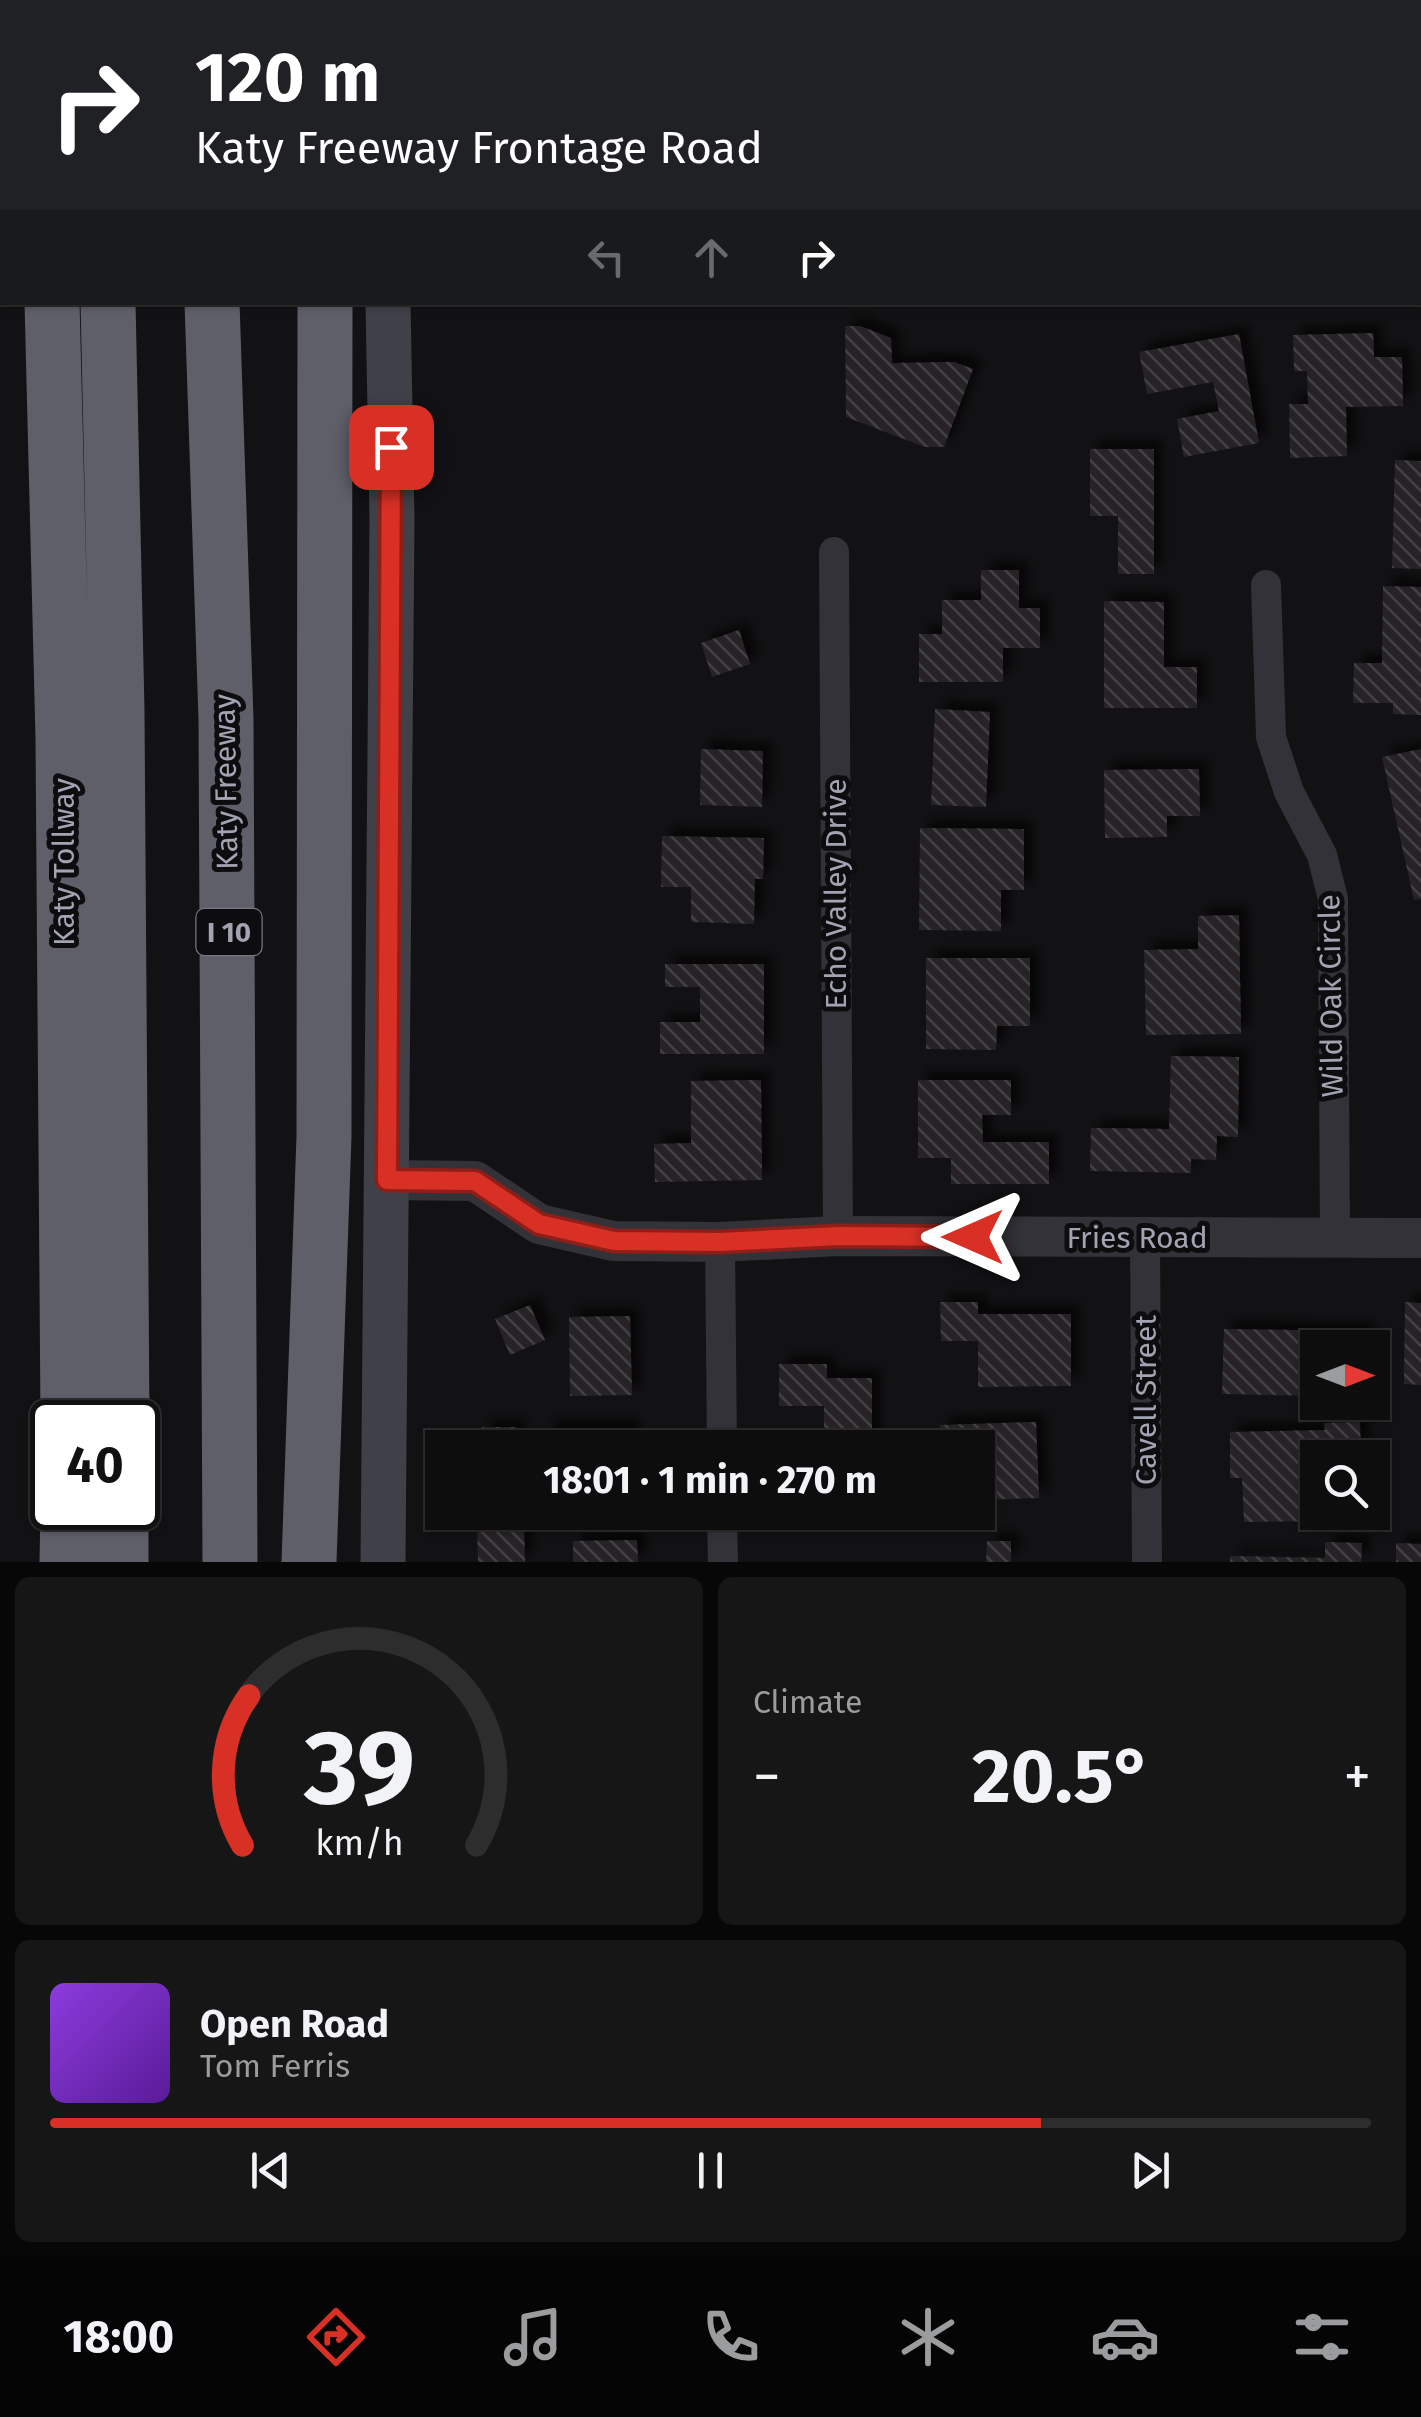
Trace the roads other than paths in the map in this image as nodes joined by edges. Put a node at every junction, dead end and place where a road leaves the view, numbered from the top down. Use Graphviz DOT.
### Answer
graph roads {
  1 [pos="52,305"];
  2 [pos="108,305"];
  3 [pos="212,305"];
  4 [pos="325,305"];
  5 [pos="388,305"];
  6 [pos="834,552"];
  7 [pos="1266,586"];
  8 [pos="387,1180"];
  9 [pos="838,1236"];
  10 [pos="1145,1238"];
  11 [pos="1421,1238"];
  12 [pos="1335,1239"];
  13 [pos="720,1242"];
  14 [pos="68,1400"];
  15 [pos="122,1400"];
  16 [pos="722,1430"];
  17 [pos="68,1530"];
  18 [pos="122,1530"];
  19 [pos="722,1530"];
  20 [pos="68,1562"];
  21 [pos="121,1562"];
  22 [pos="230,1562"];
  23 [pos="309,1562"];
  24 [pos="384,1562"];
  25 [pos="722,1562"];
  26 [pos="1147,1562"];
  1 -- 14 [label="highway, Katy Tollway"];
  2 -- 15 [label="highway, Katy Tollway"];
  3 -- 22 [label="highway, Katy Freeway / I 10"];
  4 -- 23 [label="highway"];
  5 -- 8 [label="main road"];
  6 -- 9 [label="street, Echo Valley Drive"];
  7 -- 12 [label="street, Wild Oak Circle"];
  8 -- 13 [label="street, Fries Road"];
  8 -- 24 [label="main road"];
  9 -- 10 [label="street, Fries Road"];
  9 -- 13 [label="street, Fries Road"];
  10 -- 12 [label="street, Fries Road"];
  10 -- 26 [label="street, Cavell Street"];
  11 -- 12 [label="street, Fries Road"];
  13 -- 16 [label="street"];
  17 -- 20 [label="highway"];
  18 -- 21 [label="highway"];
  19 -- 25 [label="street"];
}
